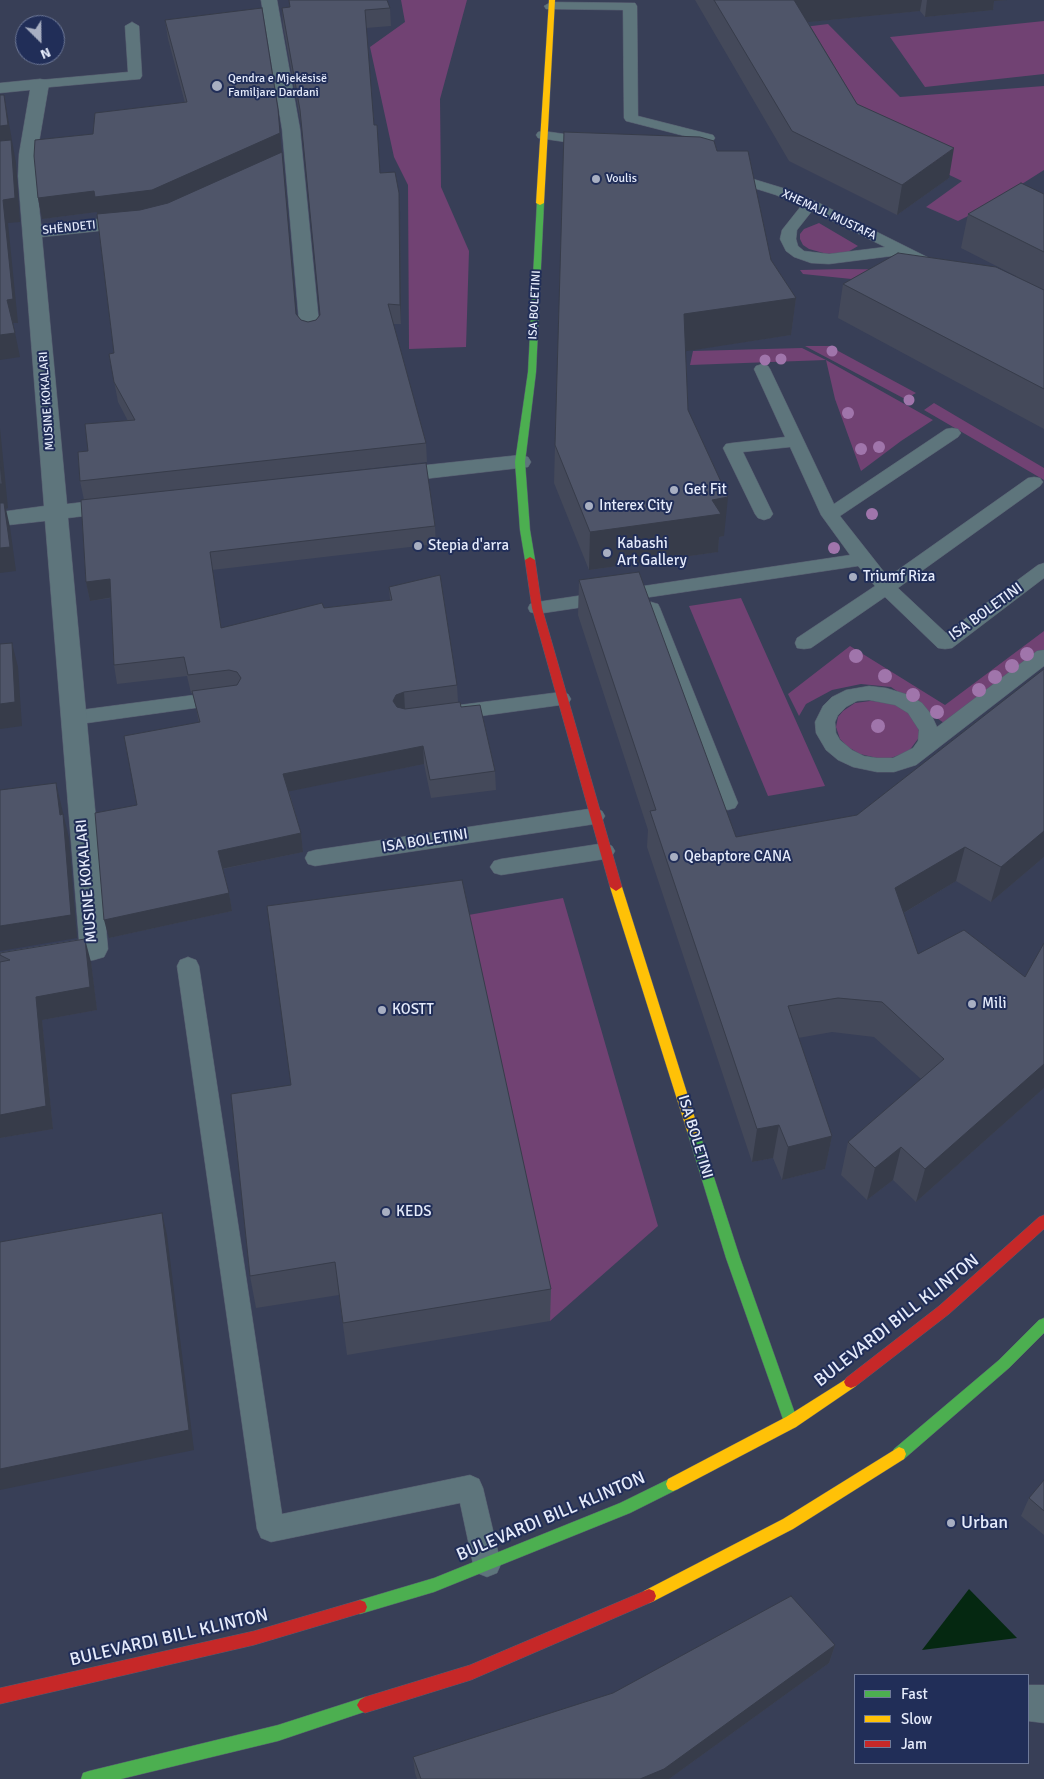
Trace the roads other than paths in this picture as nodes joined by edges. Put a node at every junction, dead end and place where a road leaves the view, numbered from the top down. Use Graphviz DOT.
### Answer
graph roads {
  1 [pos="269,0"];
  2 [pos="551,3"];
  3 [pos="132,26"];
  4 [pos="40,84"];
  5 [pos="0,88"];
  6 [pos="542,135"];
  7 [pos="708,138"];
  8 [pos="612,145"];
  9 [pos="710,170"];
  10 [pos="810,204"];
  11 [pos="156,218"];
  12 [pos="33,232"];
  13 [pos="901,250"];
  14 [pos="946,272"];
  15 [pos="310,333"];
  16 [pos="762,369"];
  17 [pos="952,433"];
  18 [pos="794,441"];
  19 [pos="520,462"];
  20 [pos="373,478"];
  21 [pos="1034,482"];
  22 [pos="134,503"];
  23 [pos="55,512"];
  24 [pos="764,514"];
  25 [pos="830,515"];
  26 [pos="0,519"];
  27 [pos="862,559"];
  28 [pos="1044,569"];
  29 [pos="886,586"];
  30 [pos="645,592"];
  31 [pos="537,608"];
  32 [pos="804,643"];
  33 [pos="1044,656"];
  34 [pos="232,697"];
  35 [pos="561,699"];
  36 [pos="435,715"];
  37 [pos="73,718"];
  38 [pos="920,753"];
  39 [pos="728,803"];
  40 [pos="595,816"];
  41 [pos="605,851"];
  42 [pos="315,858"];
  43 [pos="501,867"];
  44 [pos="0,964"];
  45 [pos="188,966"];
  46 [pos="1044,1222"];
  47 [pos="1044,1324"];
  48 [pos="791,1422"];
  49 [pos="487,1564"];
  50 [pos="0,1696"];
  51 [pos="1029,1703"];
  52 [pos="1044,1704"];
  53 [pos="89,1779"];
  1 -- 15 [label="street"];
  2 -- 6 [label="street, ISA BOLETINI"];
  2 -- 7 [label="lane"];
  3 -- 4 [label="lane"];
  4 -- 5 [label="street"];
  4 -- 12 [label="street, MUSINE KOKALARI"];
  6 -- 8 [label="lane"];
  6 -- 19 [label="street, ISA BOLETINI"];
  9 -- 10 [label="lane, XHEMAJL MUSTAFA"];
  10 -- 13 [label="lane, XHEMAJL MUSTAFA"];
  10 -- 13 [label="lane"];
  11 -- 12 [label="street, SHËNDETI"];
  12 -- 23 [label="street, MUSINE KOKALARI"];
  13 -- 14 [label="lane, XHEMAJL MUSTAFA"];
  16 -- 18 [label="lane, ISA BOLETINI"];
  17 -- 25 [label="lane"];
  18 -- 24 [label="lane"];
  18 -- 25 [label="lane, ISA BOLETINI"];
  19 -- 20 [label="street"];
  19 -- 31 [label="street, ISA BOLETINI"];
  21 -- 29 [label="lane"];
  22 -- 23 [label="street"];
  23 -- 26 [label="street"];
  23 -- 37 [label="street, MUSINE KOKALARI"];
  25 -- 27 [label="lane, ISA BOLETINI"];
  27 -- 29 [label="lane, ISA BOLETINI"];
  27 -- 30 [label="lane"];
  28 -- 29 [label="lane, ISA BOLETINI"];
  29 -- 32 [label="lane"];
  30 -- 31 [label="lane"];
  30 -- 39 [label="lane"];
  31 -- 35 [label="street, ISA BOLETINI"];
  33 -- 38 [label="lane"];
  34 -- 37 [label="lane"];
  35 -- 36 [label="lane"];
  35 -- 40 [label="street, ISA BOLETINI"];
  37 -- 44 [label="street, MUSINE KOKALARI"];
  38 -- 38 [label="lane"];
  40 -- 41 [label="street, ISA BOLETINI"];
  40 -- 42 [label="lane, ISA BOLETINI"];
  41 -- 43 [label="lane"];
  41 -- 48 [label="street, ISA BOLETINI"];
  45 -- 49 [label="lane"];
  46 -- 48 [label="street, BULEVARDI BILL KLINTON"];
  47 -- 53 [label="street"];
  48 -- 49 [label="street, BULEVARDI BILL KLINTON"];
  49 -- 50 [label="street, BULEVARDI BILL KLINTON"];
  51 -- 52 [label="street"];
}
